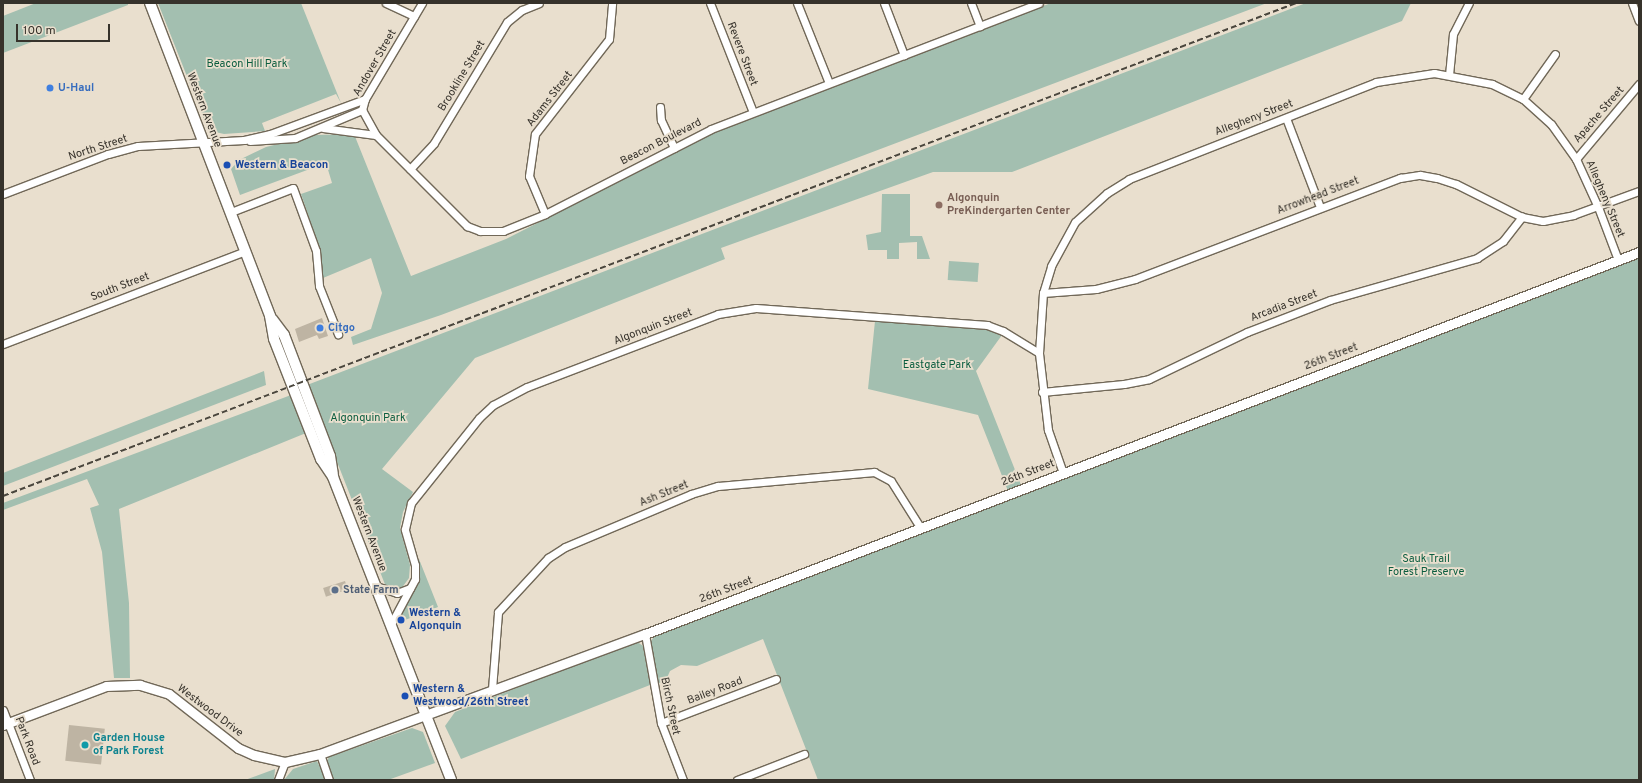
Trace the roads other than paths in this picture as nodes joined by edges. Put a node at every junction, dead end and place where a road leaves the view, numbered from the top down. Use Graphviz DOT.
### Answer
graph roads {
  1 [pos="150,3"];
  2 [pos="386,3"];
  3 [pos="422,3"];
  4 [pos="539,3"];
  5 [pos="612,3"];
  6 [pos="710,3"];
  7 [pos="797,3"];
  8 [pos="884,3"];
  9 [pos="971,3"];
  10 [pos="1039,3"];
  11 [pos="1470,3"];
  12 [pos="1632,3"];
  13 [pos="414,16"];
  14 [pos="1639,21"];
  15 [pos="980,26"];
  16 [pos="1556,54"];
  17 [pos="904,55"];
  18 [pos="1449,75"];
  19 [pos="829,83"];
  20 [pos="1639,84"];
  21 [pos="365,99"];
  22 [pos="1523,99"];
  23 [pos="660,107"];
  24 [pos="362,110"];
  25 [pos="753,112"];
  26 [pos="1286,118"];
  27 [pos="323,128"];
  28 [pos="376,134"];
  29 [pos="244,140"];
  30 [pos="204,142"];
  31 [pos="674,148"];
  32 [pos="1576,159"];
  33 [pos="410,169"];
  34 [pos="1639,191"];
  35 [pos="3,194"];
  36 [pos="1320,207"];
  37 [pos="1598,207"];
  38 [pos="231,212"];
  39 [pos="545,214"];
  40 [pos="1522,217"];
  41 [pos="245,251"];
  42 [pos="1639,252"];
  43 [pos="1618,260"];
  44 [pos="1044,293"];
  45 [pos="338,334"];
  46 [pos="3,344"];
  47 [pos="1039,353"];
  48 [pos="1042,392"];
  49 [pos="1062,473"];
  50 [pos="920,528"];
  51 [pos="376,586"];
  52 [pos="410,588"];
  53 [pos="391,624"];
  54 [pos="645,634"];
  55 [pos="776,679"];
  56 [pos="492,689"];
  57 [pos="3,710"];
  58 [pos="425,713"];
  59 [pos="661,723"];
  60 [pos="6,724"];
  61 [pos="320,754"];
  62 [pos="804,754"];
  63 [pos="285,762"];
  64 [pos="30,780"];
  65 [pos="278,780"];
  66 [pos="329,780"];
  67 [pos="451,780"];
  68 [pos="682,780"];
  69 [pos="737,780"];
  1 -- 30 [label="main road, Western Avenue"];
  2 -- 13 [label="street"];
  3 -- 13 [label="street, Andover Street"];
  4 -- 33 [label="street, Brookline Street"];
  5 -- 39 [label="street, Adams Street"];
  6 -- 25 [label="street, Revere Street"];
  7 -- 19 [label="street"];
  8 -- 17 [label="street"];
  9 -- 15 [label="street"];
  10 -- 15 [label="street, Beacon Boulevard"];
  11 -- 18 [label="street"];
  12 -- 14 [label="street"];
  13 -- 21 [label="street, Andover Street"];
  15 -- 17 [label="street, Beacon Boulevard"];
  16 -- 22 [label="street"];
  17 -- 19 [label="street, Beacon Boulevard"];
  18 -- 22 [label="street, Allegheny Street"];
  18 -- 26 [label="street, Allegheny Street"];
  19 -- 25 [label="street, Beacon Boulevard"];
  20 -- 32 [label="street, Apache Street"];
  21 -- 24 [label="street, Andover Street"];
  21 -- 29 [label="street"];
  22 -- 32 [label="street, Allegheny Street"];
  23 -- 31 [label="street"];
  24 -- 27 [label="street"];
  24 -- 28 [label="street, Andover Street"];
  25 -- 31 [label="street, Beacon Boulevard"];
  26 -- 36 [label="street"];
  26 -- 44 [label="street, Allegheny Street"];
  27 -- 28 [label="street"];
  27 -- 29 [label="street"];
  28 -- 33 [label="street, Beacon Boulevard"];
  29 -- 30 [label="street"];
  30 -- 35 [label="street, North Street"];
  30 -- 38 [label="main road, Western Avenue"];
  31 -- 39 [label="street, Beacon Boulevard"];
  32 -- 37 [label="street, Allegheny Street"];
  33 -- 39 [label="street, Beacon Boulevard"];
  34 -- 37 [label="street, Arrowhead Street"];
  36 -- 40 [label="street, Arrowhead Street"];
  36 -- 44 [label="street, Arrowhead Street"];
  37 -- 40 [label="street, Arrowhead Street"];
  37 -- 43 [label="street, Allegheny Street"];
  38 -- 41 [label="main road, Western Avenue"];
  38 -- 45 [label="street"];
  40 -- 48 [label="street, Arcadia Street"];
  41 -- 46 [label="street, South Street"];
  41 -- 51 [label="main road, Western Avenue"];
  42 -- 43 [label="street, 26th Street"];
  43 -- 49 [label="street, 26th Street"];
  44 -- 47 [label="street, Allegheny Street"];
  47 -- 48 [label="street, Allegheny Street"];
  47 -- 52 [label="street, Algonquin Street"];
  48 -- 49 [label="street, Allegheny Street"];
  49 -- 50 [label="street, 26th Street"];
  50 -- 54 [label="street, 26th Street"];
  50 -- 56 [label="street, Ash Street"];
  51 -- 52 [label="street"];
  51 -- 53 [label="main road, Western Avenue"];
  52 -- 53 [label="street, Algonquin Street"];
  53 -- 58 [label="main road, Western Avenue"];
  54 -- 56 [label="street, 26th Street"];
  54 -- 59 [label="street, Birch Street"];
  55 -- 59 [label="street, Bailey Road"];
  56 -- 58 [label="street, 26th Street"];
  57 -- 60 [label="street, Park Road"];
  58 -- 61 [label="street, Westwood Drive"];
  58 -- 67 [label="main road, Western Avenue"];
  59 -- 68 [label="street, Birch Street"];
  60 -- 63 [label="street, Westwood Drive"];
  60 -- 64 [label="street, Park Road"];
  61 -- 63 [label="street, Westwood Drive"];
  61 -- 66 [label="street"];
  62 -- 69 [label="street"];
  63 -- 65 [label="street"];
}
